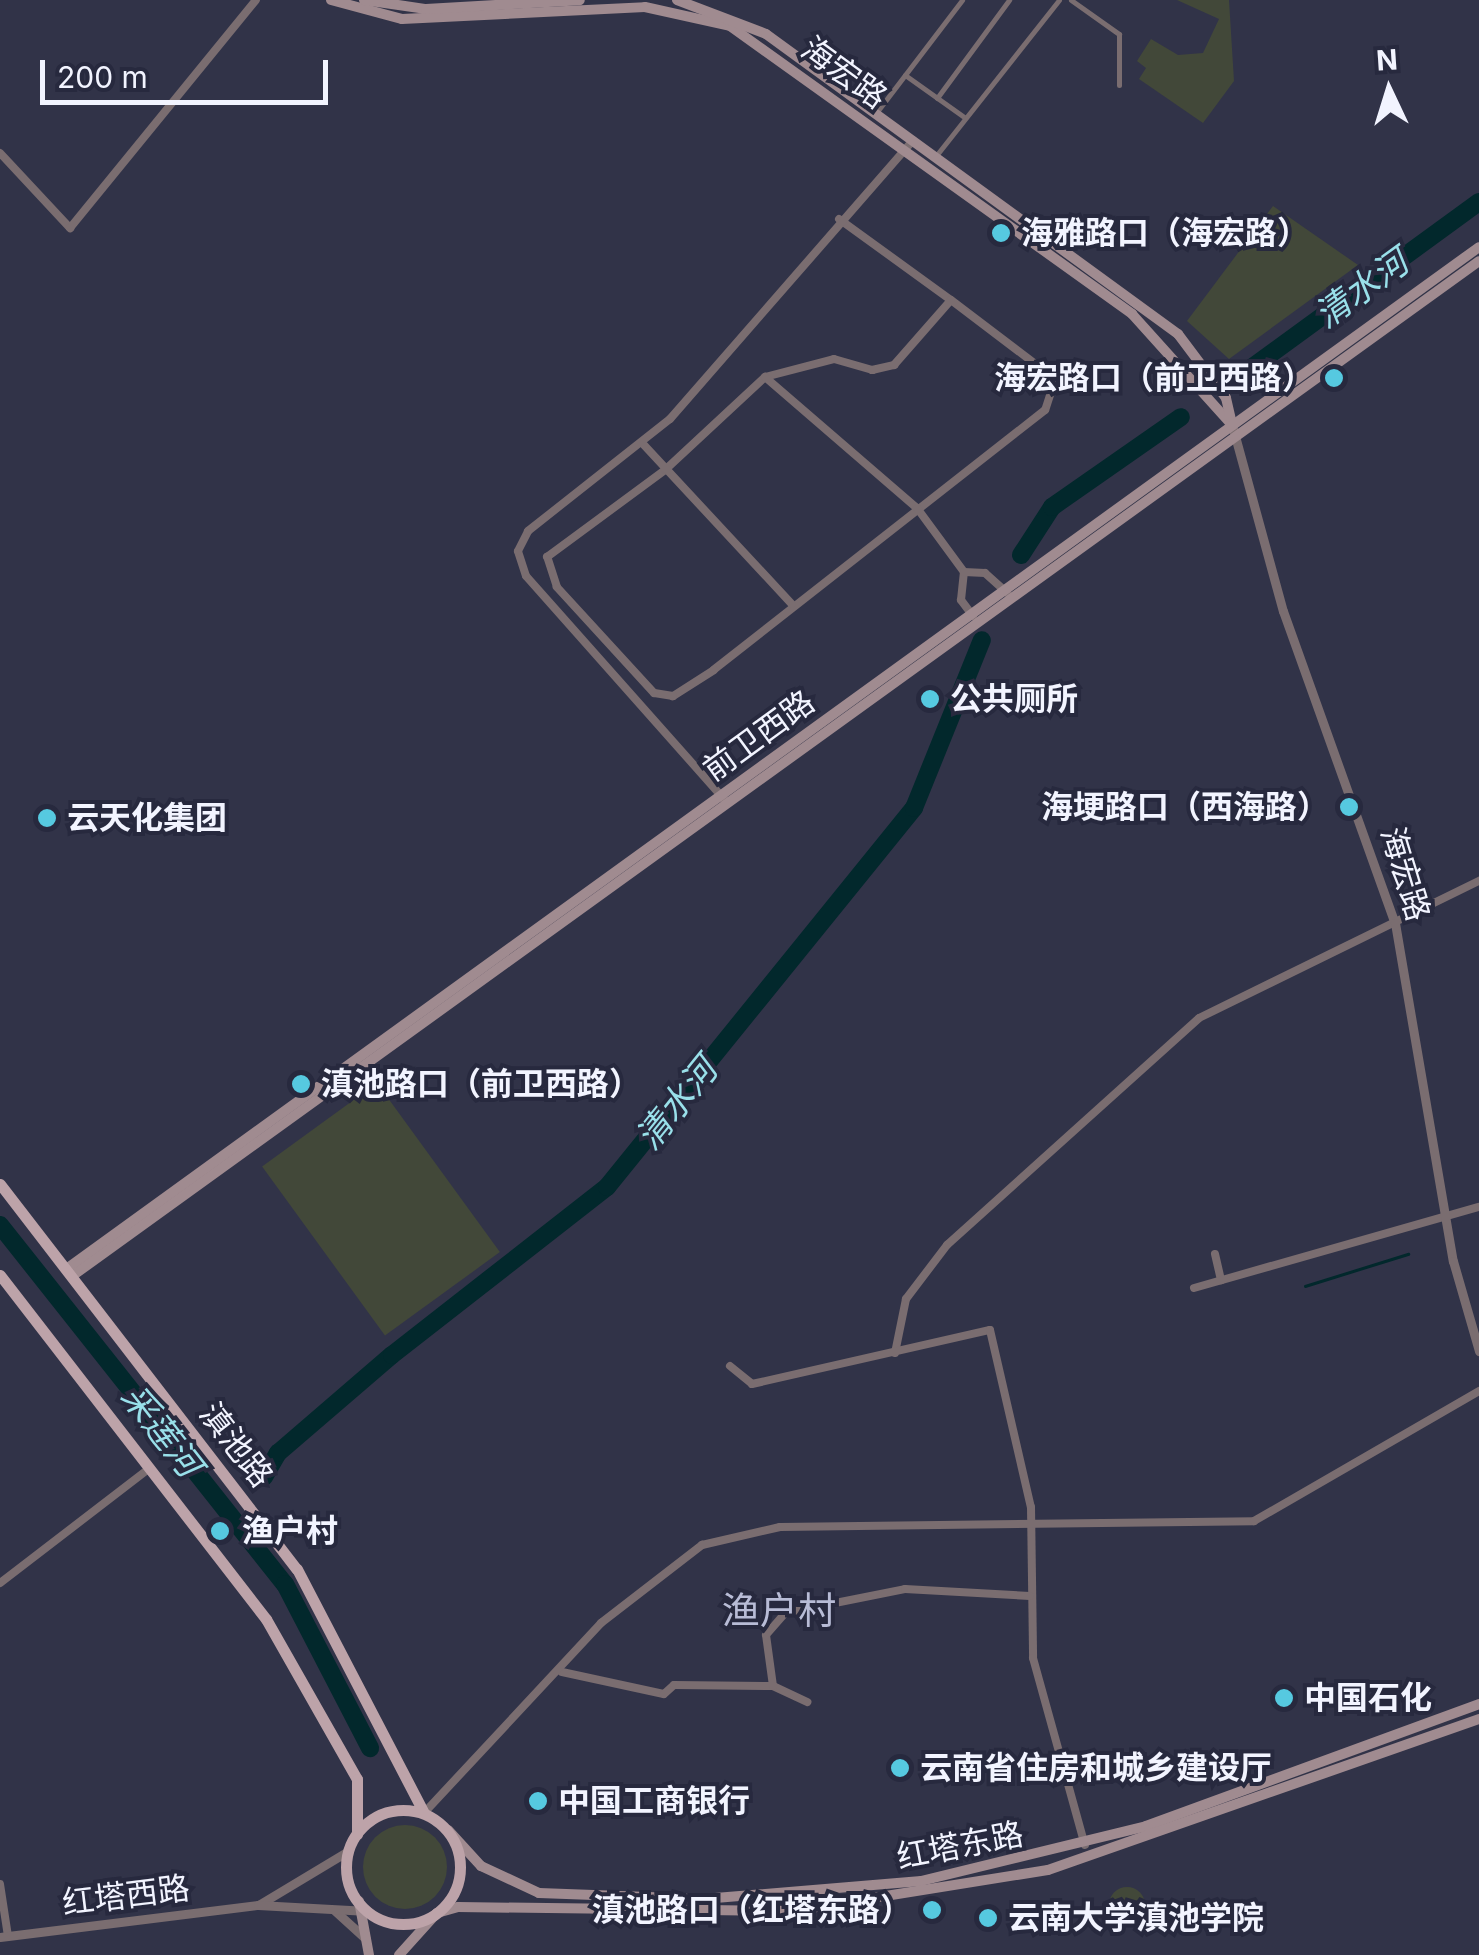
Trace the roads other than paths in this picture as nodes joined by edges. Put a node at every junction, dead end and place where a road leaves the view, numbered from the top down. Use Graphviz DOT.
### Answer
graph roads {
  1 [pos="256,0"];
  2 [pos="331,0"];
  3 [pos="364,0"];
  4 [pos="580,0"];
  5 [pos="677,0"];
  6 [pos="962,0"];
  7 [pos="1009,0"];
  8 [pos="1059,0"];
  9 [pos="1072,0"];
  10 [pos="905,75"];
  11 [pos="1119,86"];
  12 [pos="937,98"];
  13 [pos="876,114"];
  14 [pos="964,117"];
  15 [pos="909,144"];
  16 [pos="0,153"];
  17 [pos="935,157"];
  18 [pos="839,220"];
  19 [pos="1479,247"];
  20 [pos="1479,261"];
  21 [pos="950,300"];
  22 [pos="764,377"];
  23 [pos="1234,430"];
  24 [pos="644,444"];
  25 [pos="665,470"];
  26 [pos="917,508"];
  27 [pos="964,572"];
  28 [pos="1006,592"];
  29 [pos="792,604"];
  30 [pos="974,617"];
  31 [pos="724,799"];
  32 [pos="1479,881"];
  33 [pos="1395,923"];
  34 [pos="0,1184"];
  35 [pos="1479,1207"];
  36 [pos="1445,1216"];
  37 [pos="1215,1254"];
  38 [pos="72,1270"];
  39 [pos="0,1275"];
  40 [pos="1221,1280"];
  41 [pos="1194,1288"];
  42 [pos="1479,1351"];
  43 [pos="896,1353"];
  44 [pos="730,1366"];
  45 [pos="1479,1391"];
  46 [pos="150,1468"];
  47 [pos="1032,1528"];
  48 [pos="0,1583"];
  49 [pos="1030,1596"];
  50 [pos="562,1672"];
  51 [pos="773,1686"];
  52 [pos="808,1702"];
  53 [pos="1479,1704"];
  54 [pos="1479,1719"];
  55 [pos="424,1813"];
  56 [pos="448,1830"];
  57 [pos="358,1834"];
  58 [pos="1084,1845"];
  59 [pos="346,1853"];
  60 [pos="0,1884"];
  61 [pos="258,1905"];
  62 [pos="363,1908"];
  63 [pos="332,1909"];
  64 [pos="436,1913"];
  65 [pos="4,1936"];
  66 [pos="366,1939"];
  67 [pos="369,1955"];
  68 [pos="398,1955"];
  1 -- 16 [label="street"];
  2 -- 15 [label="main road, 海宏路"];
  3 -- 4 [label="main road"];
  5 -- 13 [label="main road, 海宏路"];
  6 -- 10 [label="street"];
  7 -- 12 [label="street"];
  8 -- 14 [label="street"];
  9 -- 11 [label="street"];
  10 -- 12 [label="street"];
  10 -- 13 [label="street"];
  12 -- 14 [label="street"];
  13 -- 15 [label="main road, 海宏路"];
  14 -- 17 [label="street"];
  15 -- 17 [label="main road, 海宏路"];
  15 -- 18 [label="street"];
  15 -- 23 [label="main road, 海宏路"];
  17 -- 23 [label="main road, 海宏路"];
  18 -- 21 [label="street"];
  18 -- 24 [label="street"];
  19 -- 23 [label="main road, 前卫西路"];
  20 -- 23 [label="main road, 前卫西路"];
  21 -- 22 [label="street"];
  21 -- 26 [label="street"];
  22 -- 25 [label="street"];
  22 -- 26 [label="street"];
  23 -- 28 [label="main road, 前卫西路"];
  23 -- 33 [label="street, 海宏路"];
  24 -- 25 [label="street"];
  24 -- 31 [label="street"];
  25 -- 29 [label="street"];
  25 -- 29 [label="street"];
  26 -- 27 [label="street"];
  26 -- 29 [label="street"];
  27 -- 28 [label="street"];
  27 -- 30 [label="street"];
  28 -- 30 [label="main road, 前卫西路"];
  30 -- 31 [label="main road, 前卫西路"];
  31 -- 38 [label="main road, 前卫西路"];
  32 -- 33 [label="street"];
  33 -- 36 [label="street, 海宏路"];
  33 -- 43 [label="street"];
  34 -- 38 [label="main road, 滇池路"];
  35 -- 36 [label="street"];
  36 -- 40 [label="street"];
  36 -- 42 [label="street, 海宏路"];
  37 -- 40 [label="street"];
  38 -- 55 [label="main road, 滇池路"];
  39 -- 46 [label="main road"];
  40 -- 41 [label="street"];
  43 -- 44 [label="street"];
  43 -- 47 [label="street"];
  45 -- 47 [label="street"];
  46 -- 48 [label="street"];
  46 -- 57 [label="main road"];
  47 -- 49 [label="street"];
  47 -- 50 [label="street"];
  49 -- 51 [label="street"];
  49 -- 58 [label="street"];
  50 -- 51 [label="street"];
  50 -- 55 [label="street"];
  51 -- 52 [label="street"];
  53 -- 58 [label="main road, 红塔东路"];
  54 -- 64 [label="main road, 红塔东路"];
  55 -- 56 [label="main road"];
  55 -- 57 [label="main road"];
  56 -- 58 [label="main road, 红塔东路"];
  56 -- 64 [label="main road"];
  57 -- 59 [label="main road"];
  59 -- 61 [label="street"];
  59 -- 62 [label="main road"];
  60 -- 65 [label="street"];
  61 -- 63 [label="street"];
  61 -- 65 [label="street, 红塔西路"];
  62 -- 63 [label="street"];
  62 -- 64 [label="main road"];
  62 -- 66 [label="main road"];
  63 -- 66 [label="street"];
  64 -- 68 [label="main road"];
  66 -- 67 [label="main road"];
}
